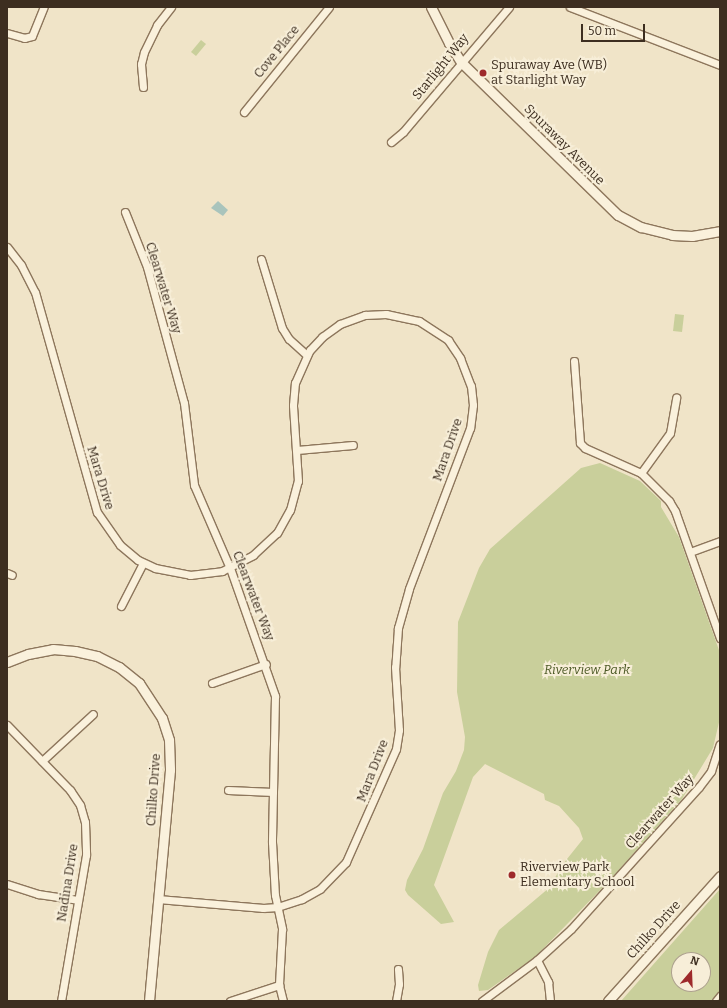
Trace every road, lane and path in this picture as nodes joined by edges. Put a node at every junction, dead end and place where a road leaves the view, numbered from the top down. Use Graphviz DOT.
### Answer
graph roads {
  1 [pos="44,7"];
  2 [pos="171,7"];
  3 [pos="329,7"];
  4 [pos="432,7"];
  5 [pos="509,7"];
  6 [pos="570,7"];
  7 [pos="7,34"];
  8 [pos="461,62"];
  9 [pos="720,65"];
  10 [pos="142,87"];
  11 [pos="244,112"];
  12 [pos="391,142"];
  13 [pos="125,212"];
  14 [pos="720,231"];
  15 [pos="7,247"];
  16 [pos="261,260"];
  17 [pos="307,355"];
  18 [pos="574,361"];
  19 [pos="676,398"];
  20 [pos="353,445"];
  21 [pos="297,450"];
  22 [pos="640,473"];
  23 [pos="720,541"];
  24 [pos="690,552"];
  25 [pos="143,563"];
  26 [pos="230,568"];
  27 [pos="121,606"];
  28 [pos="720,638"];
  29 [pos="7,662"];
  30 [pos="266,664"];
  31 [pos="212,682"];
  32 [pos="93,714"];
  33 [pos="7,725"];
  34 [pos="720,744"];
  35 [pos="42,761"];
  36 [pos="228,790"];
  37 [pos="273,792"];
  38 [pos="720,876"];
  39 [pos="7,884"];
  40 [pos="158,899"];
  41 [pos="78,900"];
  42 [pos="278,907"];
  43 [pos="537,960"];
  44 [pos="398,969"];
  45 [pos="279,985"];
  46 [pos="720,995"];
  47 [pos="61,1001"];
  48 [pos="149,1001"];
  49 [pos="230,1001"];
  50 [pos="283,1001"];
  51 [pos="396,1001"];
  52 [pos="482,1001"];
  53 [pos="550,1001"];
  54 [pos="608,1001"];
  55 [pos="715,1001"];
  1 -- 7 [label="street"];
  2 -- 10 [label="street"];
  3 -- 11 [label="street, Cove Place"];
  4 -- 8 [label="street, Spuraway Avenue"];
  5 -- 8 [label="street, Starlight Way"];
  6 -- 9 [label="street"];
  8 -- 12 [label="street, Starlight Way"];
  8 -- 14 [label="street, Spuraway Avenue"];
  13 -- 26 [label="street, Clearwater Way"];
  15 -- 25 [label="street, Mara Drive"];
  16 -- 17 [label="street"];
  17 -- 21 [label="street, Mara Drive"];
  17 -- 42 [label="street, Mara Drive"];
  18 -- 22 [label="street"];
  19 -- 22 [label="street"];
  20 -- 21 [label="street"];
  21 -- 26 [label="street, Mara Drive"];
  22 -- 24 [label="street"];
  23 -- 24 [label="street"];
  24 -- 28 [label="street"];
  25 -- 26 [label="street, Mara Drive"];
  25 -- 27 [label="street"];
  26 -- 30 [label="street, Clearwater Way"];
  29 -- 40 [label="street, Chilko Drive"];
  30 -- 31 [label="street"];
  30 -- 37 [label="street, Clearwater Way"];
  32 -- 35 [label="street"];
  33 -- 35 [label="street, Nadina Drive"];
  34 -- 43 [label="street, Clearwater Way"];
  35 -- 41 [label="street, Nadina Drive"];
  36 -- 37 [label="street"];
  37 -- 42 [label="street, Clearwater Way"];
  38 -- 54 [label="street, Chilko Drive"];
  39 -- 41 [label="street"];
  40 -- 42 [label="street, Mara Drive"];
  40 -- 48 [label="street, Chilko Drive"];
  41 -- 47 [label="street, Nadina Drive"];
  42 -- 45 [label="street, Clearwater Way"];
  43 -- 52 [label="street, Clearwater Way"];
  43 -- 53 [label="street"];
  44 -- 51 [label="street"];
  45 -- 49 [label="street"];
  45 -- 50 [label="street, Clearwater Way"];
  46 -- 55 [label="lane"];
}
